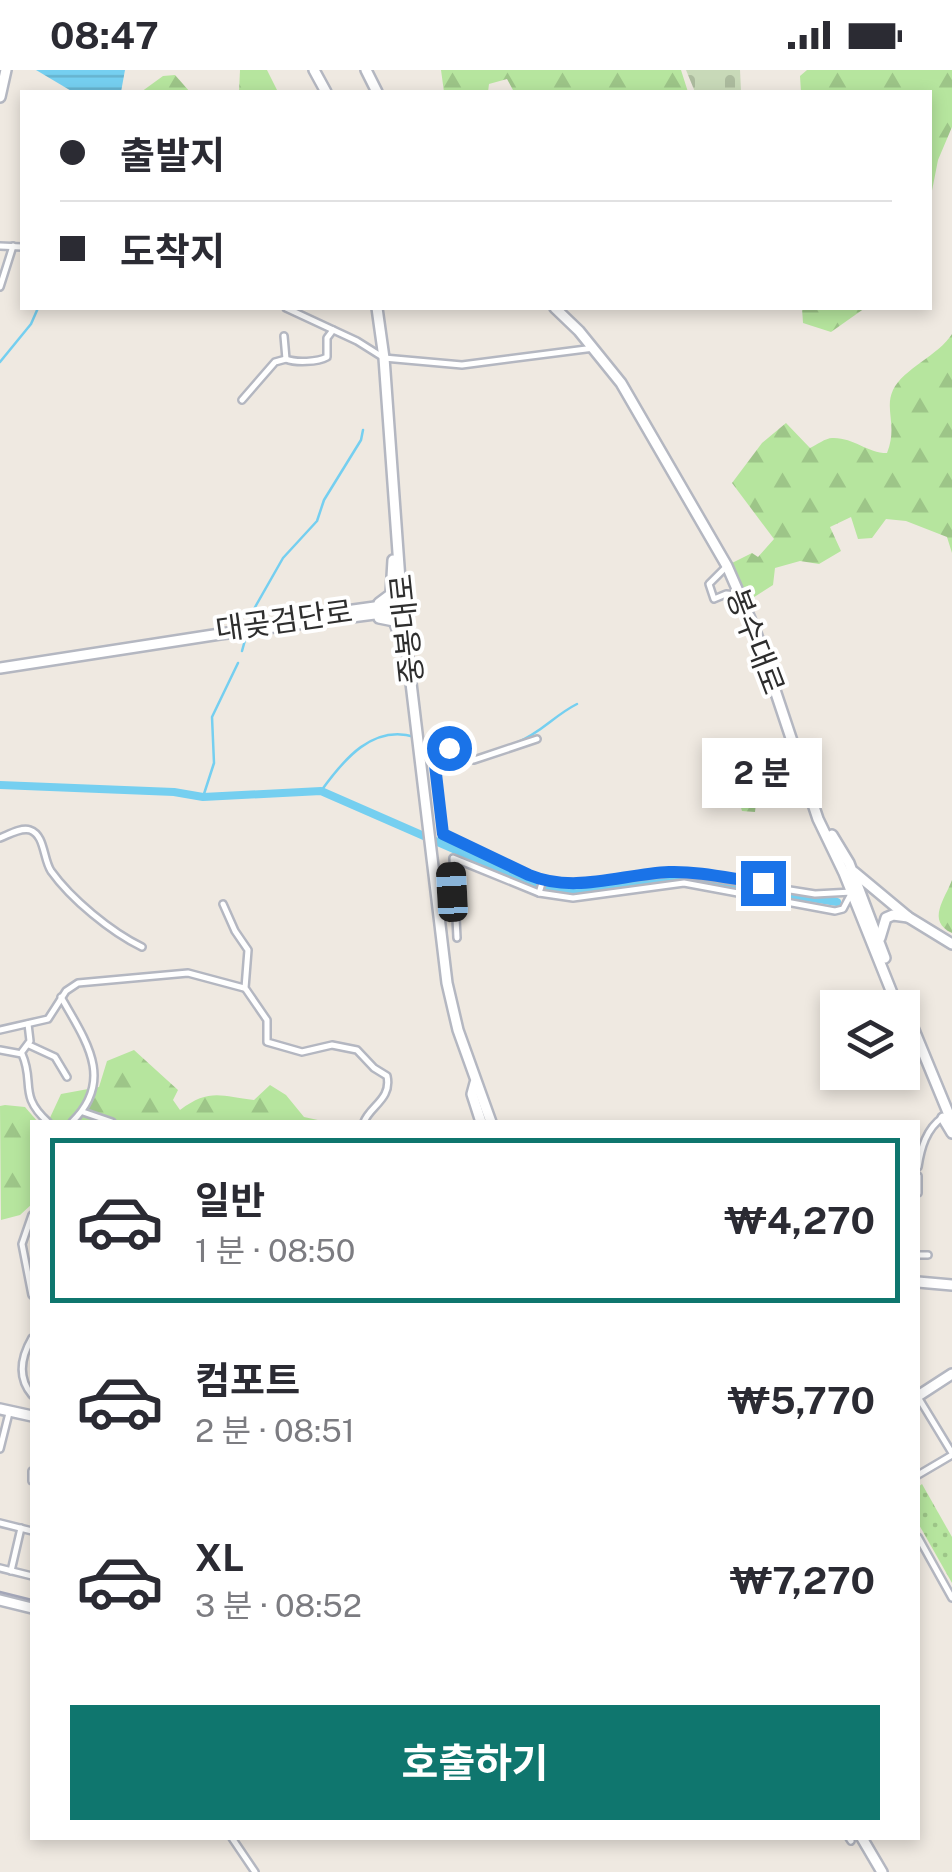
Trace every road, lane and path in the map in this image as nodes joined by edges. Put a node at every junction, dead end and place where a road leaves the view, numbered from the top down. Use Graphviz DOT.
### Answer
graph roads {
  1 [pos="6,70"];
  2 [pos="0,98"];
  3 [pos="13,246"];
  4 [pos="0,247"];
  5 [pos="20,247"];
  6 [pos="7,265"];
  7 [pos="0,287"];
  8 [pos="290,310"];
  9 [pos="377,310"];
  10 [pos="556,310"];
  11 [pos="332,330"];
  12 [pos="284,336"];
  13 [pos="594,348"];
  14 [pos="286,358"];
  15 [pos="384,358"];
  16 [pos="242,400"];
  17 [pos="396,532"];
  18 [pos="727,566"];
  19 [pos="740,595"];
  20 [pos="402,608"];
  21 [pos="353,613"];
  22 [pos="0,666"];
  23 [pos="409,668"];
  24 [pos="537,738"];
  25 [pos="426,746"];
  26 [pos="808,788"];
  27 [pos="0,838"];
  28 [pos="831,846"];
  29 [pos="851,869"];
  30 [pos="543,881"];
  31 [pos="852,892"];
  32 [pos="539,893"];
  33 [pos="860,902"];
  34 [pos="223,904"];
  35 [pos="908,917"];
  36 [pos="457,938"];
  37 [pos="952,944"];
  38 [pos="880,946"];
  39 [pos="142,947"];
  40 [pos="245,988"];
  41 [pos="892,990"];
  42 [pos="61,997"];
  43 [pos="28,1024"];
  44 [pos="0,1030"];
  45 [pos="29,1045"];
  46 [pos="0,1050"];
  47 [pos="22,1053"];
  48 [pos="920,1057"];
  49 [pos="67,1077"];
  50 [pos="475,1080"];
  51 [pos="83,1112"];
  52 [pos="949,1119"];
  53 [pos="46,1120"];
  54 [pos="74,1120"];
  55 [pos="106,1120"];
  56 [pos="366,1120"];
  57 [pos="480,1120"];
  58 [pos="490,1120"];
  59 [pos="952,1136"];
  60 [pos="920,1146"];
  61 [pos="30,1220"];
  62 [pos="30,1255"];
  63 [pos="920,1255"];
  64 [pos="928,1255"];
  65 [pos="24,1257"];
  66 [pos="920,1282"];
  67 [pos="952,1285"];
  68 [pos="30,1286"];
  69 [pos="30,1343"];
  70 [pos="952,1374"];
  71 [pos="30,1392"];
  72 [pos="920,1396"];
  73 [pos="920,1400"];
  74 [pos="5,1410"];
  75 [pos="30,1416"];
  76 [pos="1,1438"];
  77 [pos="0,1449"];
  78 [pos="952,1454"];
  79 [pos="920,1474"];
  80 [pos="0,1523"];
  81 [pos="21,1528"];
  82 [pos="30,1530"];
  83 [pos="920,1542"];
  84 [pos="0,1568"];
  85 [pos="11,1571"];
  86 [pos="30,1576"];
  87 [pos="952,1598"];
  88 [pos="0,1600"];
  89 [pos="30,1608"];
  90 [pos="233,1840"];
  91 [pos="855,1840"];
  92 [pos="255,1872"];
  93 [pos="882,1872"];
  1 -- 2 [label="main road"];
  3 -- 4 [label="street"];
  3 -- 5 [label="street"];
  3 -- 6 [label="street"];
  4 -- 6 [label="street"];
  6 -- 7 [label="street"];
  8 -- 11 [label="street"];
  9 -- 15 [label="main road, 중봉대로"];
  10 -- 13 [label="main road, 봉수대로"];
  11 -- 14 [label="street"];
  11 -- 15 [label="street"];
  12 -- 14 [label="street"];
  13 -- 15 [label="street"];
  13 -- 18 [label="main road, 봉수대로"];
  14 -- 16 [label="street"];
  15 -- 17 [label="main road, 중봉대로"];
  17 -- 20 [label="main road, 중봉대로"];
  17 -- 21 [label="main road"];
  18 -- 19 [label="main road, 봉수대로"];
  18 -- 19 [label="street"];
  19 -- 26 [label="main road, 봉수대로"];
  20 -- 21 [label="main road, 대곶검단로"];
  20 -- 23 [label="main road, 중봉대로"];
  21 -- 22 [label="main road, 대곶검단로"];
  21 -- 23 [label="main road"];
  23 -- 25 [label="main road, 중봉대로"];
  24 -- 25 [label="street"];
  25 -- 30 [label="street"];
  25 -- 50 [label="main road, 중봉대로"];
  26 -- 28 [label="main road, 봉수대로"];
  26 -- 29 [label="main road"];
  27 -- 39 [label="street"];
  28 -- 29 [label="main road"];
  28 -- 31 [label="main road, 봉수대로"];
  29 -- 33 [label="main road, 봉수대로"];
  29 -- 35 [label="main road"];
  30 -- 31 [label="street"];
  30 -- 32 [label="street"];
  31 -- 32 [label="street"];
  31 -- 33 [label="main road, 봉수대로"];
  32 -- 36 [label="street"];
  33 -- 38 [label="main road, 봉수대로"];
  33 -- 41 [label="main road, 봉수대로"];
  34 -- 40 [label="street"];
  35 -- 37 [label="main road"];
  35 -- 38 [label="main road"];
  38 -- 52 [label="main road, 봉수대로"];
  40 -- 42 [label="street"];
  40 -- 56 [label="street"];
  42 -- 43 [label="street"];
  42 -- 51 [label="street"];
  43 -- 44 [label="street"];
  43 -- 45 [label="street"];
  45 -- 47 [label="street"];
  45 -- 49 [label="street"];
  46 -- 47 [label="street"];
  47 -- 53 [label="street"];
  48 -- 52 [label="main road"];
  50 -- 57 [label="main road"];
  50 -- 58 [label="main road, 중봉대로"];
  51 -- 54 [label="street"];
  51 -- 55 [label="street"];
  52 -- 59 [label="main road"];
  52 -- 60 [label="street"];
  61 -- 65 [label="street"];
  62 -- 65 [label="street"];
  63 -- 64 [label="street"];
  65 -- 68 [label="street"];
  66 -- 67 [label="main road"];
  69 -- 71 [label="street"];
  70 -- 72 [label="main road"];
  73 -- 78 [label="street"];
  74 -- 75 [label="main road"];
  74 -- 76 [label="street"];
  76 -- 77 [label="street"];
  78 -- 79 [label="street"];
  80 -- 81 [label="street"];
  81 -- 82 [label="street"];
  81 -- 85 [label="street"];
  83 -- 87 [label="street"];
  84 -- 85 [label="street"];
  85 -- 86 [label="street"];
  88 -- 89 [label="main road"];
  90 -- 92 [label="street"];
  91 -- 93 [label="main road"];
}
